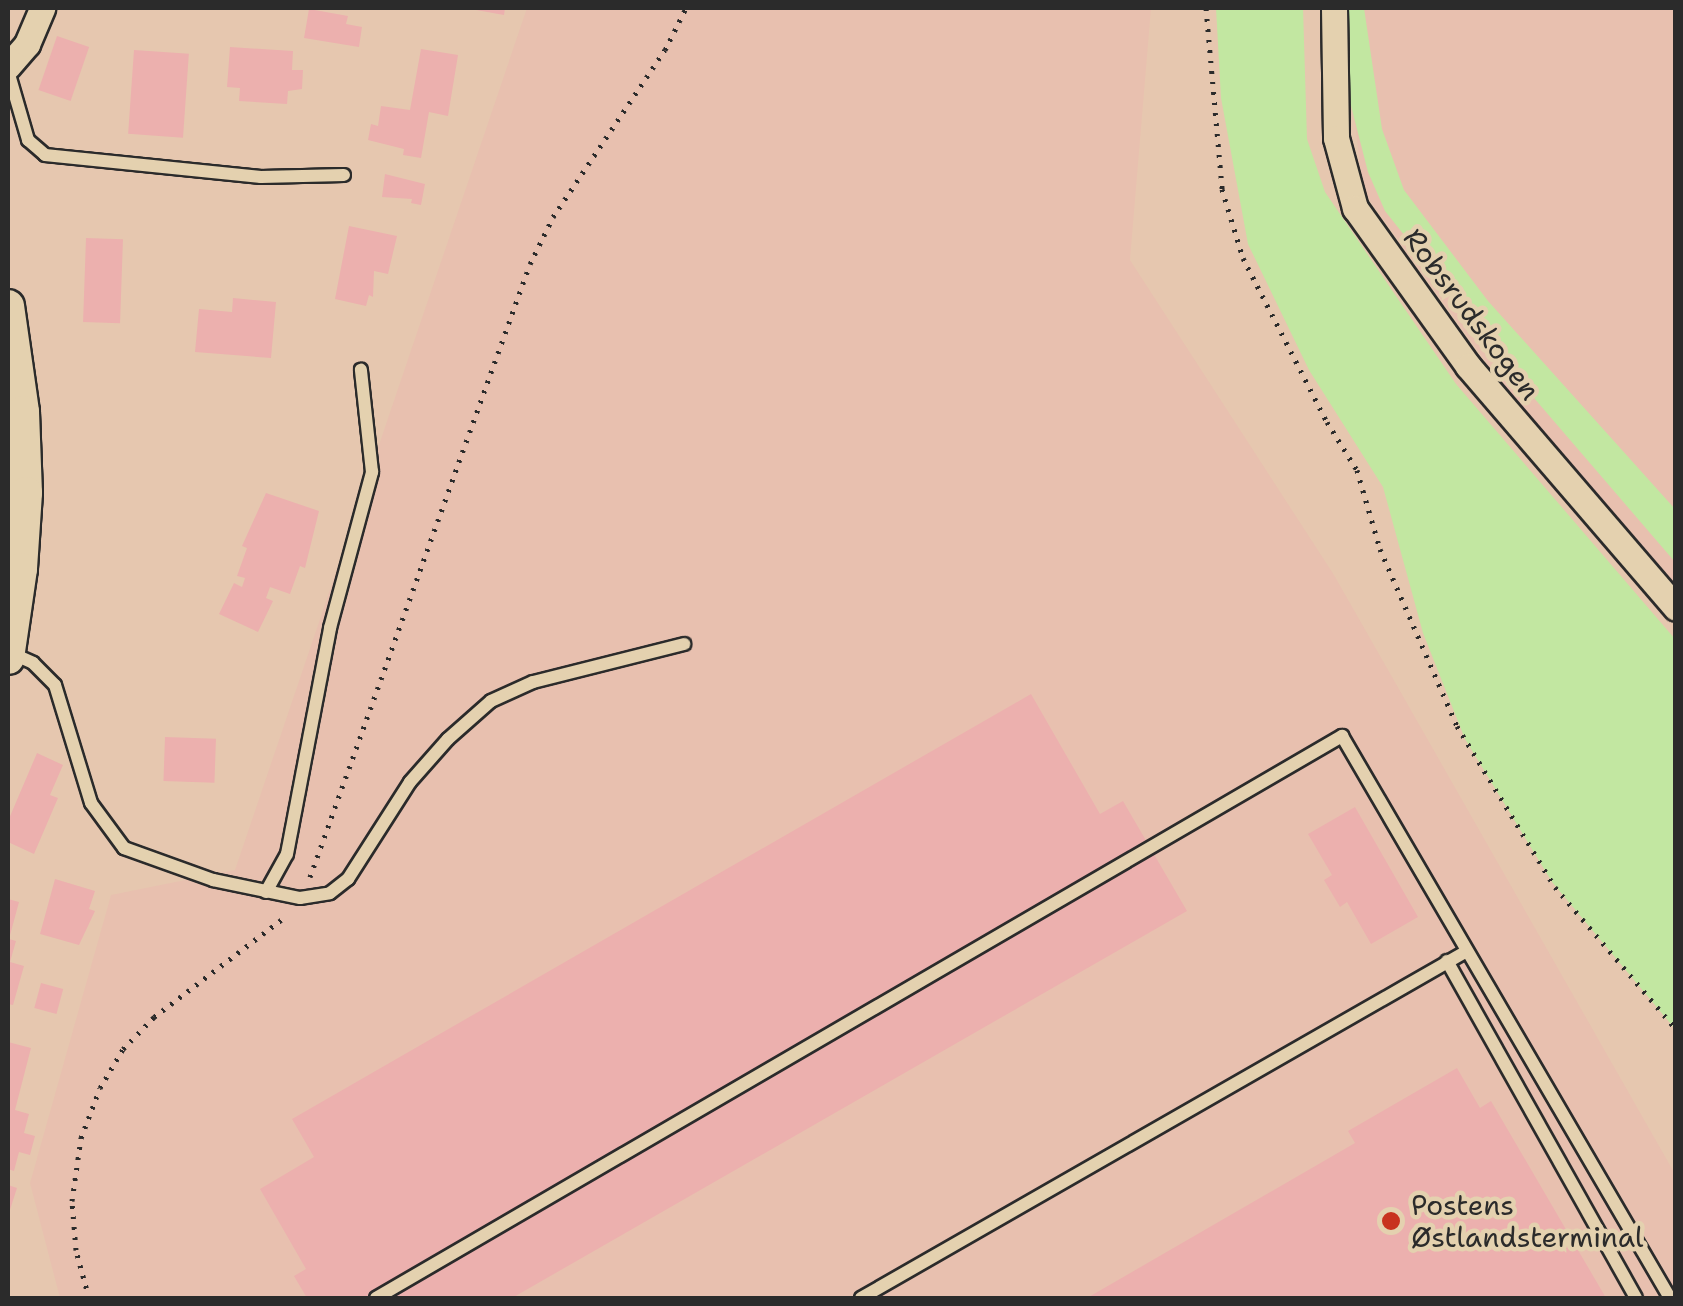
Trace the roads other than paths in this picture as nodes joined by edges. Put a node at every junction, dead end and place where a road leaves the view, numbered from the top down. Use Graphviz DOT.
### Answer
graph roads {
  1 [pos="42,8"];
  2 [pos="1334,8"];
  3 [pos="8,68"];
  4 [pos="344,175"];
  5 [pos="8,311"];
  6 [pos="361,370"];
  7 [pos="1676,608"];
  8 [pos="684,644"];
  9 [pos="8,655"];
  10 [pos="266,892"];
  11 [pos="1467,951"];
  12 [pos="1447,961"];
  13 [pos="376,1298"];
  14 [pos="861,1298"];
  15 [pos="1636,1298"];
  16 [pos="1670,1298"];
  1 -- 3 [label="street"];
  2 -- 7 [label="street, Robsrudskogen"];
  3 -- 4 [label="lane"];
  5 -- 9 [label="street"];
  6 -- 10 [label="lane"];
  8 -- 10 [label="lane"];
  9 -- 10 [label="lane"];
  11 -- 12 [label="lane"];
  11 -- 13 [label="lane"];
  11 -- 16 [label="lane"];
  12 -- 14 [label="lane"];
  12 -- 15 [label="lane"];
}
